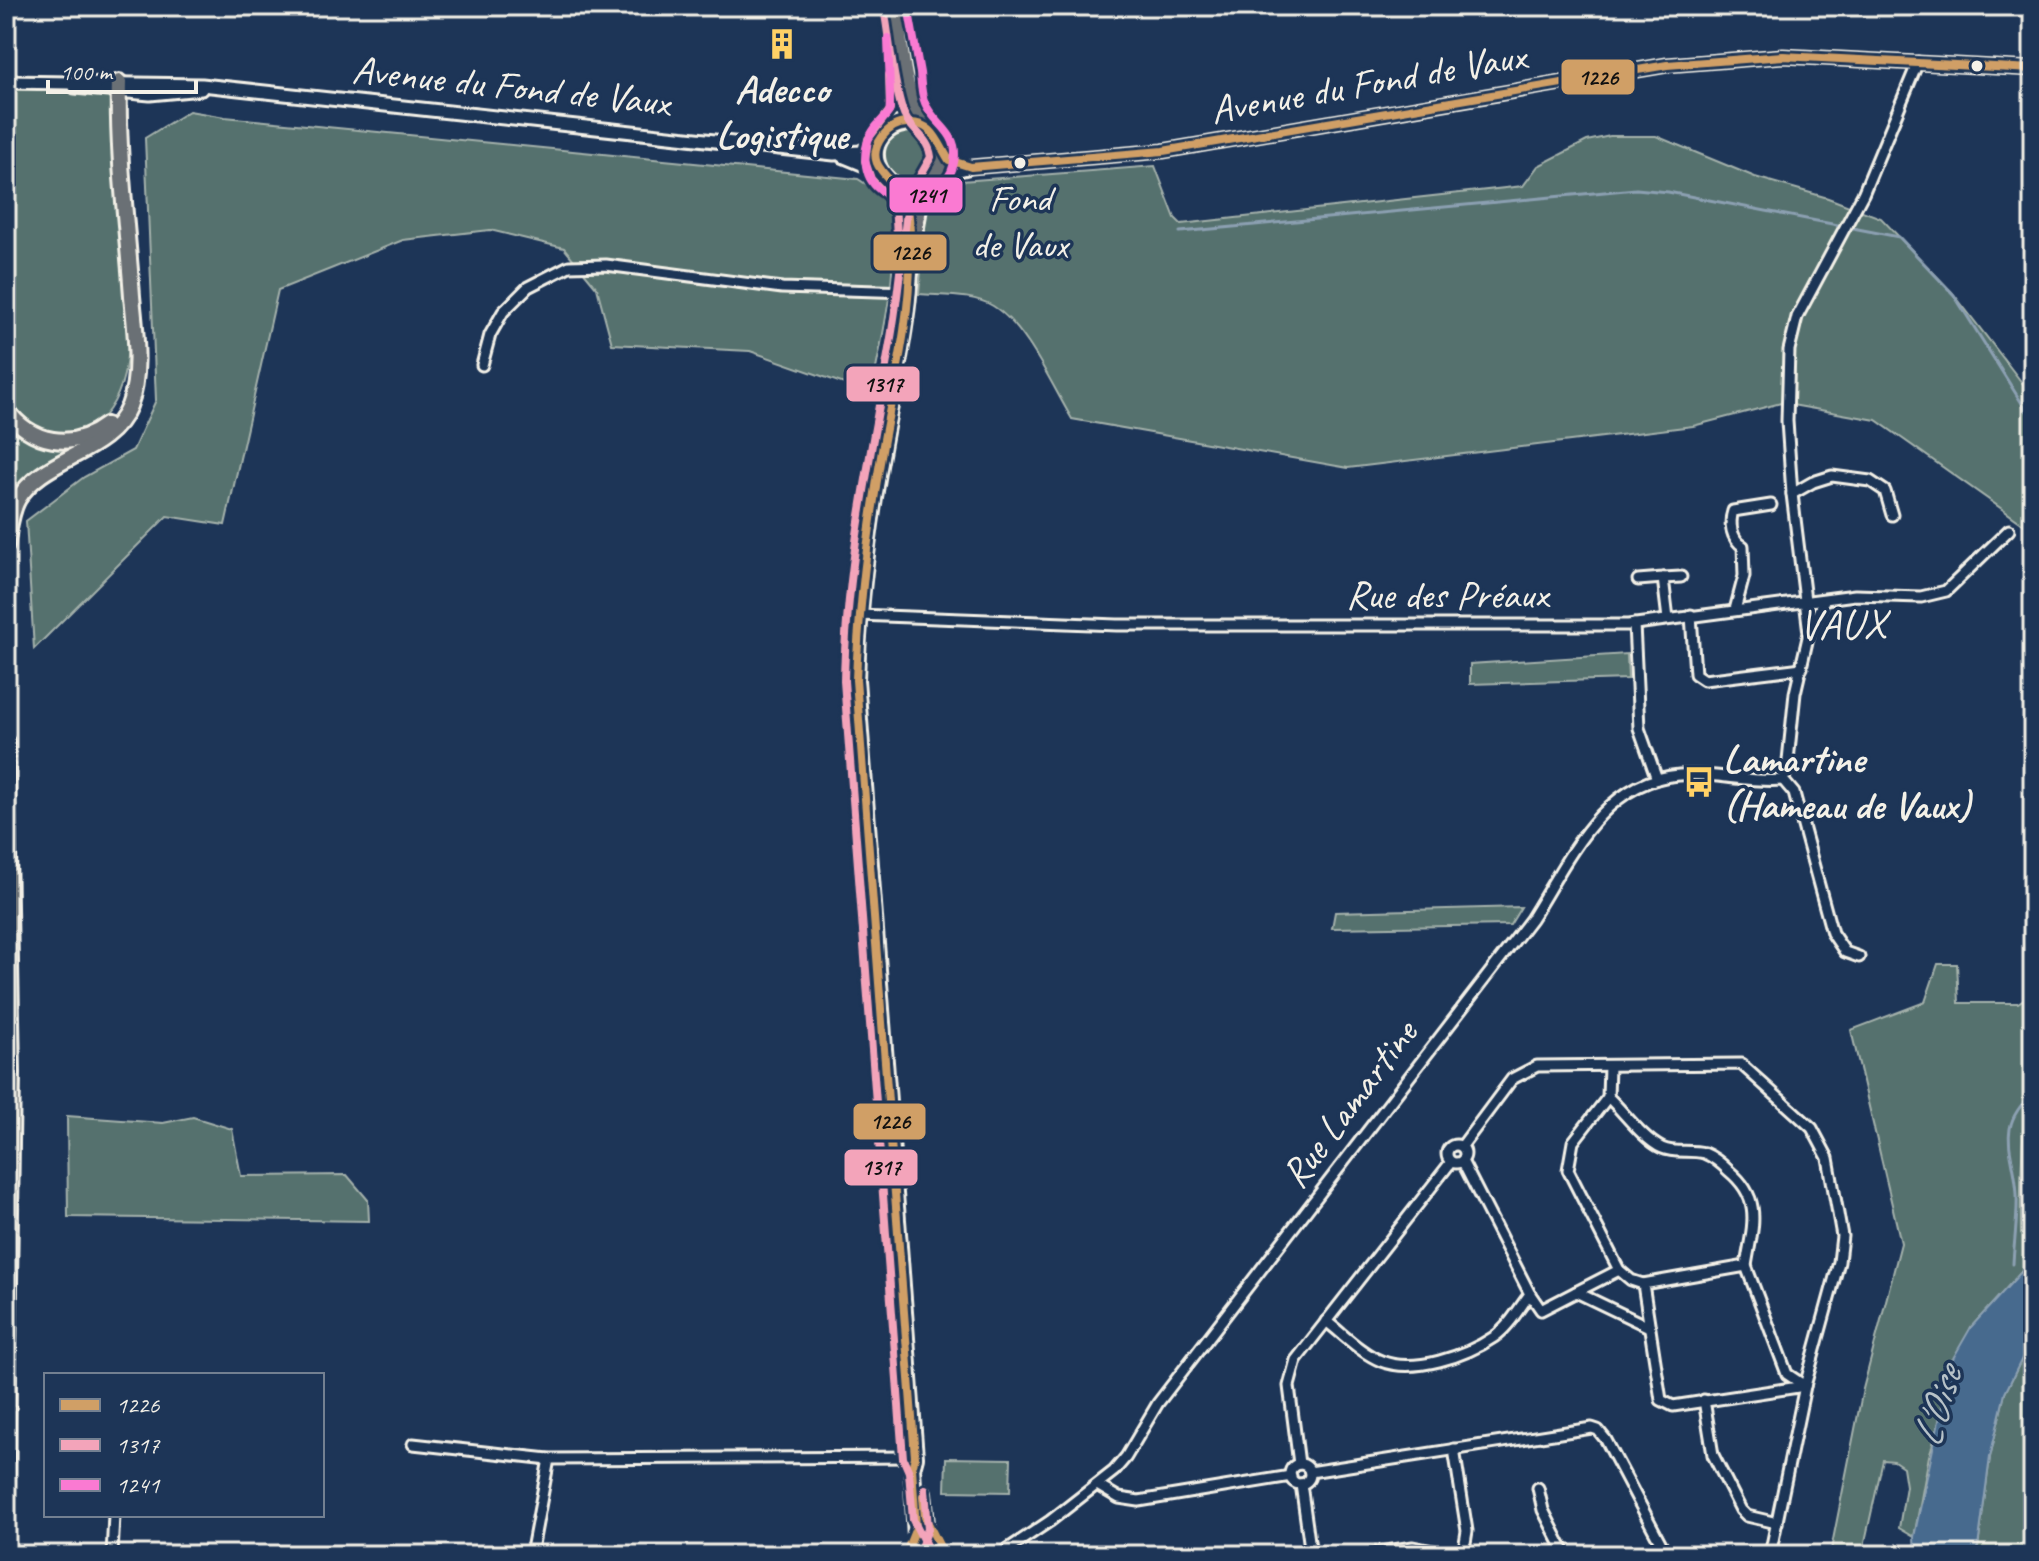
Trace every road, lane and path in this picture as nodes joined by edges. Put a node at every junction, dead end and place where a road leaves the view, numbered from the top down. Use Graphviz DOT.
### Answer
graph roads {
  1 [pos="896,6"];
  2 [pos="900,38"];
  3 [pos="1918,62"];
  4 [pos="2032,68"];
  5 [pos="6,82"];
  6 [pos="119,87"];
  7 [pos="896,125"];
  8 [pos="926,126"];
  9 [pos="880,142"];
  10 [pos="943,153"];
  11 [pos="834,154"];
  12 [pos="971,167"];
  13 [pos="881,172"];
  14 [pos="932,180"];
  15 [pos="896,186"];
  16 [pos="909,286"];
  17 [pos="135,364"];
  18 [pos="482,365"];
  19 [pos="6,409"];
  20 [pos="1792,494"];
  21 [pos="1771,505"];
  22 [pos="1892,515"];
  23 [pos="2009,530"];
  24 [pos="6,546"];
  25 [pos="1681,577"];
  26 [pos="1663,578"];
  27 [pos="1638,580"];
  28 [pos="1824,600"];
  29 [pos="1806,602"];
  30 [pos="1735,610"];
  31 [pos="858,615"];
  32 [pos="1691,615"];
  33 [pos="1668,619"];
  34 [pos="1634,624"];
  35 [pos="1809,633"];
  36 [pos="1802,668"];
  37 [pos="6,742"];
  38 [pos="1657,779"];
  39 [pos="1783,780"];
  40 [pos="1859,957"];
  41 [pos="1609,1066"];
  42 [pos="1608,1097"];
  43 [pos="1462,1146"];
  44 [pos="1462,1161"];
  45 [pos="1451,1162"];
  46 [pos="1746,1266"];
  47 [pos="1619,1270"];
  48 [pos="1643,1284"];
  49 [pos="1576,1292"];
  50 [pos="1530,1294"];
  51 [pos="1326,1321"];
  52 [pos="1649,1327"];
  53 [pos="1805,1386"];
  54 [pos="1704,1400"];
  55 [pos="413,1444"];
  56 [pos="1454,1449"];
  57 [pos="915,1457"];
  58 [pos="549,1459"];
  59 [pos="1299,1464"];
  60 [pos="1310,1472"];
  61 [pos="1291,1476"];
  62 [pos="1301,1484"];
  63 [pos="1097,1485"];
  64 [pos="1538,1488"];
  65 [pos="6,1492"];
  66 [pos="114,1517"];
  67 [pos="1777,1523"];
  68 [pos="112,1555"];
  69 [pos="531,1555"];
  70 [pos="917,1555"];
  71 [pos="929,1555"];
  72 [pos="999,1555"];
  73 [pos="1311,1555"];
  74 [pos="1360,1555"];
  75 [pos="1454,1555"];
  76 [pos="1463,1555"];
  77 [pos="1566,1555"];
  78 [pos="1667,1555"];
  79 [pos="1770,1555"];
  1 -- 2 [label="main road"];
  2 -- 7 [label="main road"];
  2 -- 8 [label="main road"];
  3 -- 4 [label="street, Avenue du Fond de Vaux"];
  3 -- 12 [label="street, Avenue du Fond de Vaux"];
  3 -- 20 [label="street"];
  5 -- 6 [label="street, Avenue du Fond de Vaux"];
  6 -- 11 [label="street, Avenue du Fond de Vaux"];
  6 -- 17 [label="main road"];
  7 -- 8 [label="main road"];
  7 -- 9 [label="main road"];
  8 -- 10 [label="main road"];
  9 -- 11 [label="street, Avenue du Fond de Vaux"];
  9 -- 13 [label="main road"];
  10 -- 12 [label="street"];
  10 -- 14 [label="main road"];
  11 -- 13 [label="street, Avenue du Fond de Vaux"];
  12 -- 14 [label="street, Avenue du Fond de Vaux"];
  13 -- 15 [label="main road"];
  14 -- 15 [label="main road"];
  14 -- 16 [label="main road"];
  15 -- 16 [label="main road"];
  16 -- 18 [label="street"];
  16 -- 31 [label="main road"];
  17 -- 19 [label="main road"];
  17 -- 24 [label="main road"];
  20 -- 22 [label="street"];
  20 -- 29 [label="street"];
  21 -- 30 [label="street"];
  23 -- 28 [label="street, Rue des Préaux"];
  25 -- 26 [label="street"];
  26 -- 27 [label="street"];
  26 -- 33 [label="street"];
  28 -- 29 [label="street, Rue des Préaux"];
  28 -- 35 [label="street"];
  29 -- 30 [label="street, Rue des Préaux"];
  29 -- 35 [label="street"];
  30 -- 32 [label="street, Rue des Préaux"];
  31 -- 34 [label="street, Rue des Préaux"];
  31 -- 57 [label="main road"];
  32 -- 33 [label="street, Rue des Préaux"];
  32 -- 36 [label="street"];
  33 -- 34 [label="street, Rue des Préaux"];
  34 -- 38 [label="street"];
  35 -- 36 [label="street"];
  36 -- 39 [label="street"];
  37 -- 65 [label="main road"];
  38 -- 39 [label="street, Rue Lamartine"];
  38 -- 63 [label="street, Rue Lamartine"];
  39 -- 40 [label="street"];
  41 -- 42 [label="street"];
  41 -- 43 [label="street"];
  41 -- 53 [label="street"];
  42 -- 46 [label="street"];
  42 -- 47 [label="street"];
  43 -- 44 [label="street"];
  43 -- 45 [label="street"];
  44 -- 45 [label="street"];
  44 -- 50 [label="street"];
  45 -- 51 [label="street"];
  46 -- 48 [label="street"];
  46 -- 53 [label="street"];
  47 -- 48 [label="street"];
  47 -- 49 [label="street"];
  48 -- 52 [label="street"];
  49 -- 50 [label="street"];
  49 -- 52 [label="street"];
  50 -- 51 [label="street"];
  51 -- 59 [label="street"];
  52 -- 54 [label="street"];
  53 -- 54 [label="street"];
  53 -- 67 [label="street"];
  54 -- 67 [label="street"];
  55 -- 58 [label="street"];
  56 -- 60 [label="street"];
  56 -- 76 [label="street"];
  56 -- 78 [label="street"];
  57 -- 58 [label="street"];
  57 -- 70 [label="main road"];
  57 -- 71 [label="main road"];
  58 -- 69 [label="street"];
  59 -- 60 [label="street"];
  59 -- 61 [label="street"];
  60 -- 62 [label="street"];
  61 -- 62 [label="street"];
  61 -- 63 [label="street"];
  62 -- 73 [label="street"];
  63 -- 72 [label="street, Rue Lamartine"];
  64 -- 77 [label="street"];
  66 -- 68 [label="street"];
  67 -- 79 [label="street"];
  74 -- 75 [label="street"];
}
